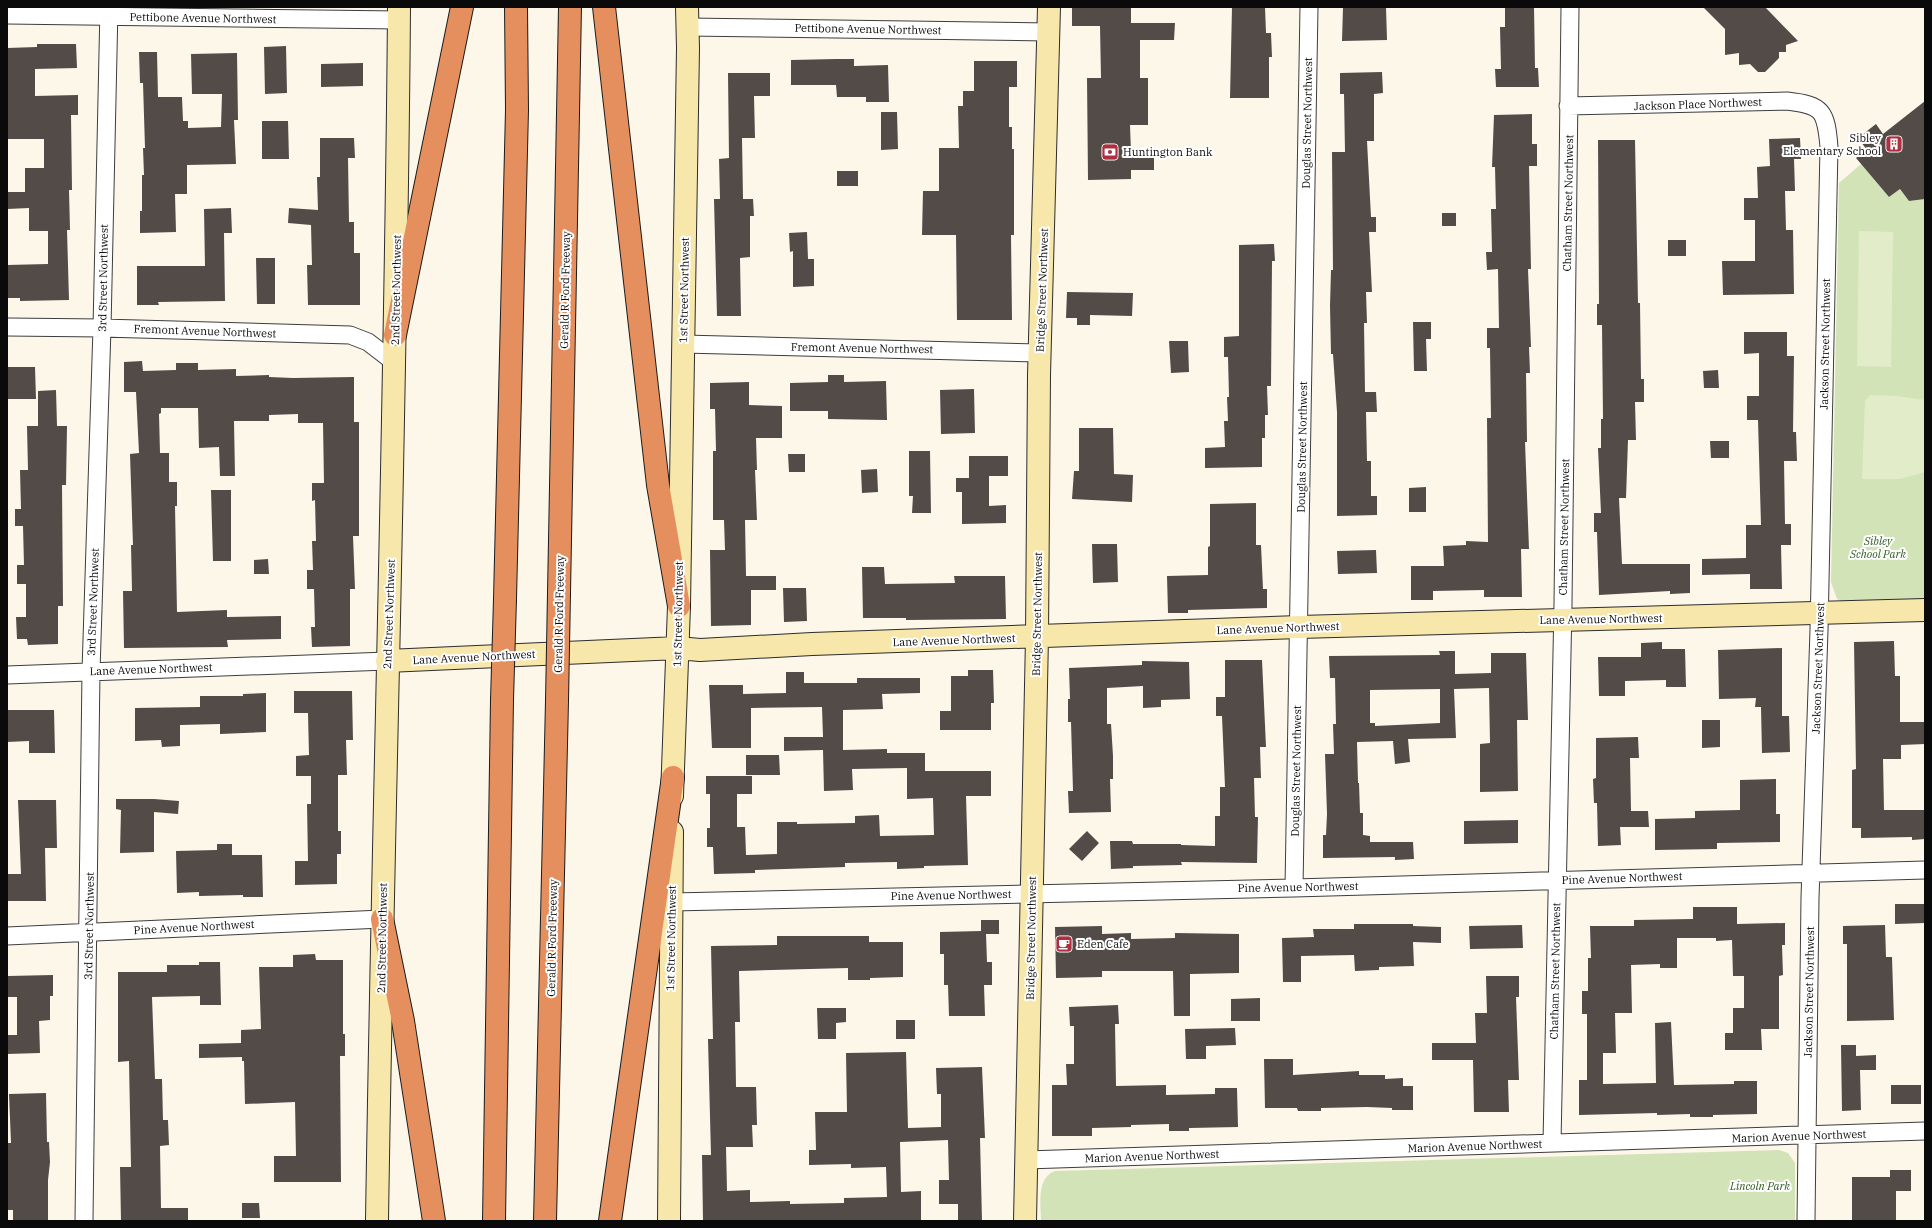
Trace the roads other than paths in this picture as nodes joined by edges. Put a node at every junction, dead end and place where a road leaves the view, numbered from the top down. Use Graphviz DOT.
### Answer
graph roads {
  1 [pos="462,7"];
  2 [pos="516,7"];
  3 [pos="570,7"];
  4 [pos="604,7"];
  5 [pos="1049,7"];
  6 [pos="1309,7"];
  7 [pos="1570,7"];
  8 [pos="109,12"];
  9 [pos="399,14"];
  10 [pos="7,15"];
  11 [pos="687,17"];
  12 [pos="1048,32"];
  13 [pos="1568,106"];
  14 [pos="1824,116"];
  15 [pos="7,327"];
  16 [pos="102,328"];
  17 [pos="395,335"];
  18 [pos="683,344"];
  19 [pos="1040,354"];
  20 [pos="394,362"];
  21 [pos="679,606"];
  22 [pos="1925,610"];
  23 [pos="1820,614"];
  24 [pos="1562,620"];
  25 [pos="1299,627"];
  26 [pos="1036,637"];
  27 [pos="678,648"];
  28 [pos="387,661"];
  29 [pos="91,671"];
  30 [pos="7,675"];
  31 [pos="672,777"];
  32 [pos="1925,870"];
  33 [pos="1811,873"];
  34 [pos="1556,880"];
  35 [pos="1294,888"];
  36 [pos="1032,894"];
  37 [pos="672,902"];
  38 [pos="382,919"];
  39 [pos="89,932"];
  40 [pos="7,936"];
  41 [pos="1925,1131"];
  42 [pos="1808,1136"];
  43 [pos="1552,1143"];
  44 [pos="1026,1160"];
  45 [pos="84,1221"];
  46 [pos="377,1221"];
  47 [pos="434,1221"];
  48 [pos="494,1221"];
  49 [pos="545,1221"];
  50 [pos="610,1221"];
  51 [pos="669,1221"];
  52 [pos="1025,1221"];
  53 [pos="1806,1221"];
  1 -- 17 [label="highway"];
  2 -- 48 [label="highway, bridge"];
  3 -- 49 [label="highway, Gerald R Ford Freeway, bridge"];
  4 -- 21 [label="highway"];
  5 -- 12 [label="street, Bridge Street Northwest"];
  6 -- 25 [label="street, Douglas Street Northwest"];
  7 -- 13 [label="street, Chatham Street Northwest"];
  8 -- 9 [label="street, Pettibone Avenue Northwest"];
  8 -- 10 [label="street, Pettibone Avenue Northwest"];
  8 -- 16 [label="street, 3rd Street Northwest"];
  9 -- 17 [label="street, 2nd Street Northwest"];
  11 -- 12 [label="street, Pettibone Avenue Northwest"];
  11 -- 18 [label="street, 1st Street Northwest"];
  12 -- 19 [label="street, Bridge Street Northwest"];
  13 -- 14 [label="street, Jackson Place Northwest"];
  13 -- 24 [label="street, Chatham Street Northwest"];
  14 -- 23 [label="street, Jackson Street Northwest"];
  15 -- 16 [label="street, Fremont Avenue Northwest"];
  16 -- 20 [label="street, Fremont Avenue Northwest"];
  16 -- 29 [label="street, 3rd Street Northwest"];
  17 -- 20 [label="street, 2nd Street Northwest"];
  18 -- 19 [label="street, Fremont Avenue Northwest"];
  18 -- 21 [label="street, 1st Street Northwest"];
  19 -- 26 [label="street, Bridge Street Northwest"];
  20 -- 28 [label="street, 2nd Street Northwest"];
  21 -- 27 [label="street, 1st Street Northwest"];
  22 -- 23 [label="street, Lane Avenue Northwest"];
  23 -- 24 [label="street, Lane Avenue Northwest"];
  23 -- 33 [label="street, Jackson Street Northwest"];
  24 -- 25 [label="street, Lane Avenue Northwest"];
  24 -- 34 [label="street, Chatham Street Northwest"];
  25 -- 26 [label="street, Lane Avenue Northwest"];
  25 -- 35 [label="street, Douglas Street Northwest"];
  26 -- 27 [label="street, Lane Avenue Northwest"];
  26 -- 36 [label="street, Bridge Street Northwest"];
  27 -- 28 [label="street, Lane Avenue Northwest"];
  27 -- 31 [label="street, 1st Street Northwest"];
  28 -- 29 [label="street, Lane Avenue Northwest"];
  28 -- 38 [label="street, 2nd Street Northwest"];
  29 -- 30 [label="street, Lane Avenue Northwest"];
  29 -- 39 [label="street, 3rd Street Northwest"];
  31 -- 37 [label="street, 1st Street Northwest"];
  31 -- 50 [label="highway"];
  32 -- 33 [label="street, Pine Avenue Northwest"];
  33 -- 34 [label="street, Pine Avenue Northwest"];
  33 -- 42 [label="street, Jackson Street Northwest"];
  34 -- 35 [label="street, Pine Avenue Northwest"];
  34 -- 43 [label="street, Chatham Street Northwest"];
  35 -- 36 [label="street, Pine Avenue Northwest"];
  36 -- 37 [label="street, Pine Avenue Northwest"];
  36 -- 44 [label="street, Bridge Street Northwest"];
  37 -- 51 [label="street, 1st Street Northwest"];
  38 -- 39 [label="street, Pine Avenue Northwest"];
  38 -- 46 [label="street, 2nd Street Northwest"];
  38 -- 47 [label="highway"];
  39 -- 40 [label="street, Pine Avenue Northwest"];
  39 -- 45 [label="street, 3rd Street Northwest"];
  41 -- 42 [label="street, Marion Avenue Northwest"];
  42 -- 43 [label="street, Marion Avenue Northwest"];
  42 -- 53 [label="street, Jackson Street Northwest"];
  43 -- 44 [label="street, Marion Avenue Northwest"];
  44 -- 52 [label="street, Bridge Street Northwest"];
}
